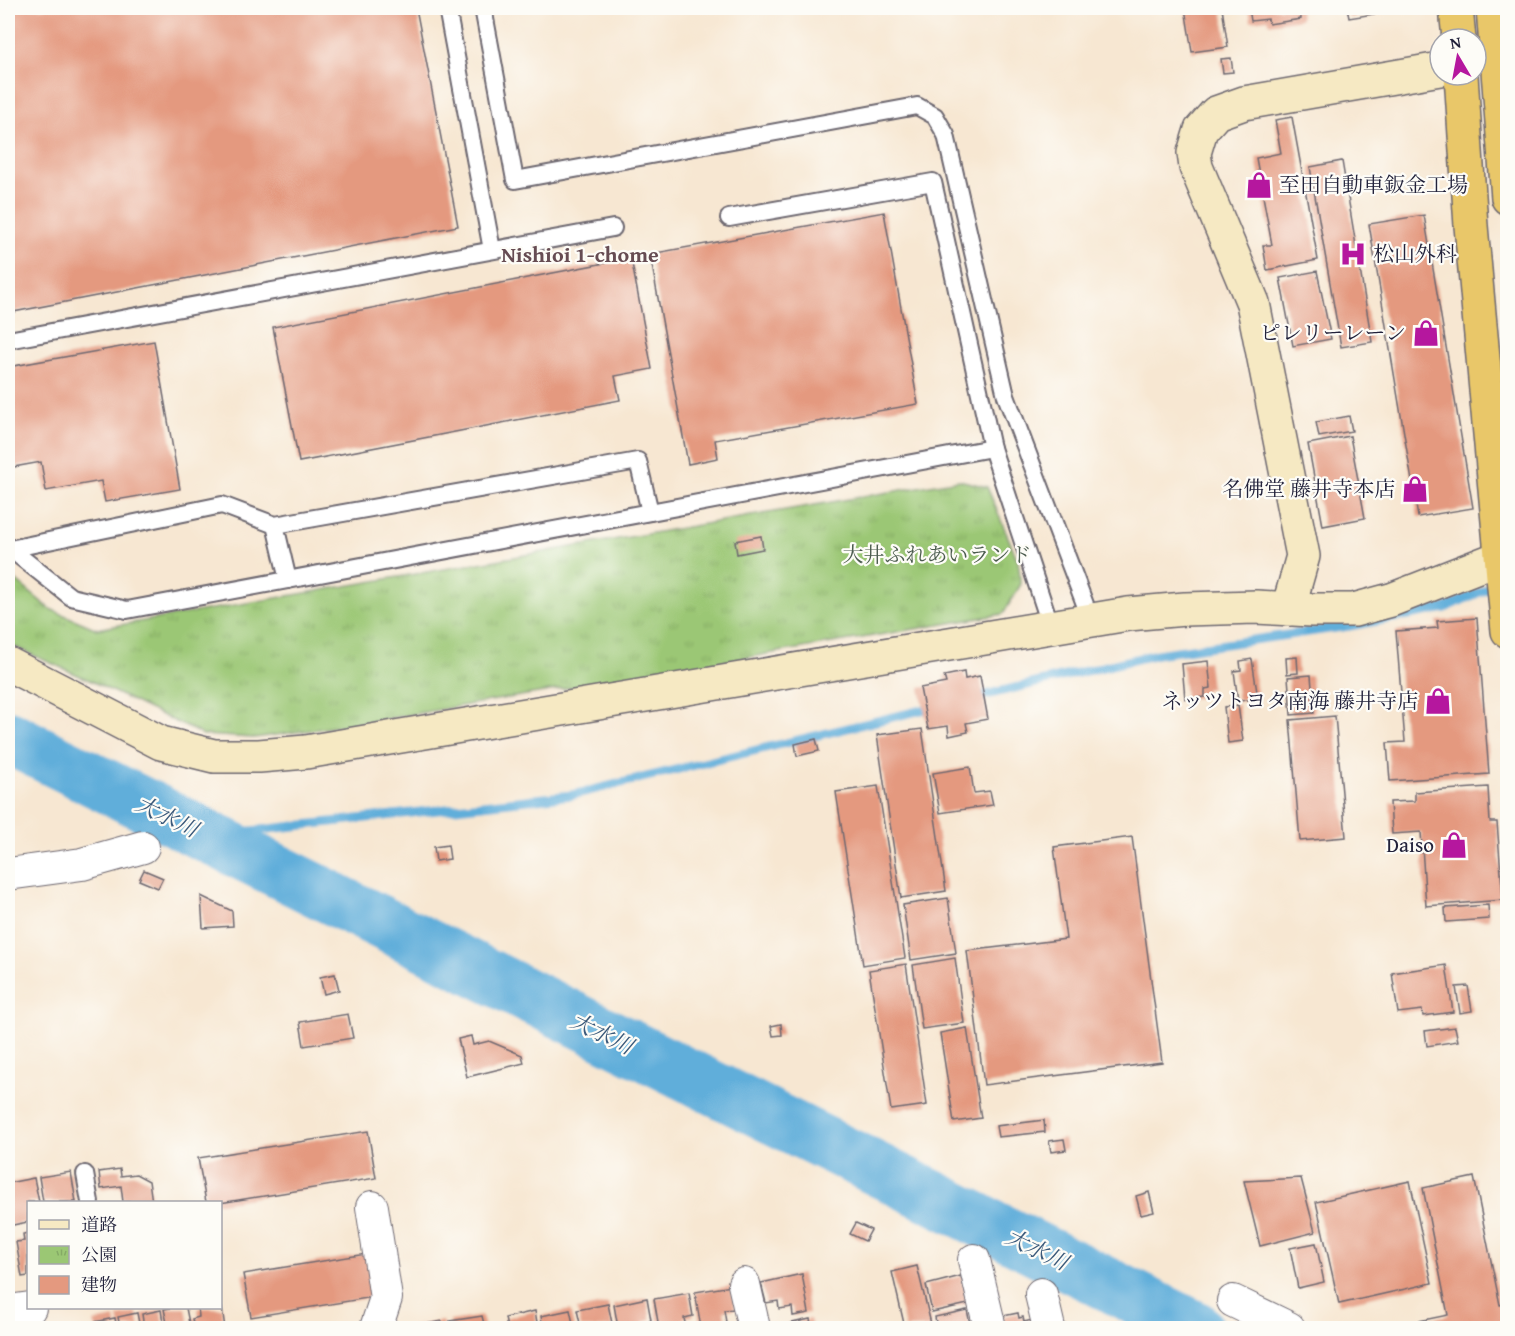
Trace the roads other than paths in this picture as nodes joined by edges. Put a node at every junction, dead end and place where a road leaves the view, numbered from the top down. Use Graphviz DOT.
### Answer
graph roads {
  1 [pos="447,8"];
  2 [pos="483,8"];
  3 [pos="1456,8"];
  4 [pos="1493,8"];
  5 [pos="1458,27"];
  6 [pos="1494,60"];
  7 [pos="1428,71"];
  8 [pos="1462,87"];
  9 [pos="1508,198"];
  10 [pos="729,218"];
  11 [pos="613,228"];
  12 [pos="492,250"];
  13 [pos="8,340"];
  14 [pos="992,448"];
  15 [pos="650,512"];
  16 [pos="275,525"];
  17 [pos="9,548"];
  18 [pos="1504,554"];
  19 [pos="288,580"];
  20 [pos="1288,609"];
  21 [pos="1091,620"];
  22 [pos="1051,627"];
  23 [pos="1508,631"];
  24 [pos="8,664"];
  25 [pos="143,847"];
  26 [pos="8,874"];
  27 [pos="85,1174"];
  28 [pos="90,1201"];
  29 [pos="372,1207"];
  30 [pos="974,1260"];
  31 [pos="744,1284"];
  32 [pos="1041,1294"];
  33 [pos="1233,1301"];
  34 [pos="378,1329"];
  35 [pos="754,1329"];
  36 [pos="990,1329"];
  37 [pos="1050,1329"];
  38 [pos="1289,1329"];
  1 -- 12 [label="lane"];
  2 -- 21 [label="lane"];
  3 -- 5 [label="highway"];
  4 -- 6 [label="highway"];
  6 -- 9 [label="highway"];
  7 -- 20 [label="street"];
  8 -- 18 [label="highway"];
  10 -- 14 [label="lane"];
  11 -- 12 [label="lane"];
  12 -- 13 [label="lane"];
  14 -- 15 [label="lane"];
  14 -- 22 [label="lane"];
  15 -- 16 [label="lane"];
  15 -- 19 [label="lane"];
  16 -- 17 [label="lane"];
  16 -- 19 [label="lane"];
  17 -- 19 [label="lane"];
  18 -- 20 [label="street"];
  18 -- 23 [label="highway"];
  20 -- 21 [label="street"];
  21 -- 22 [label="street"];
  22 -- 24 [label="street"];
  25 -- 26 [label="street"];
  27 -- 28 [label="lane"];
  29 -- 34 [label="street"];
  30 -- 36 [label="street"];
  31 -- 35 [label="street"];
  32 -- 37 [label="street"];
  33 -- 38 [label="street"];
}
